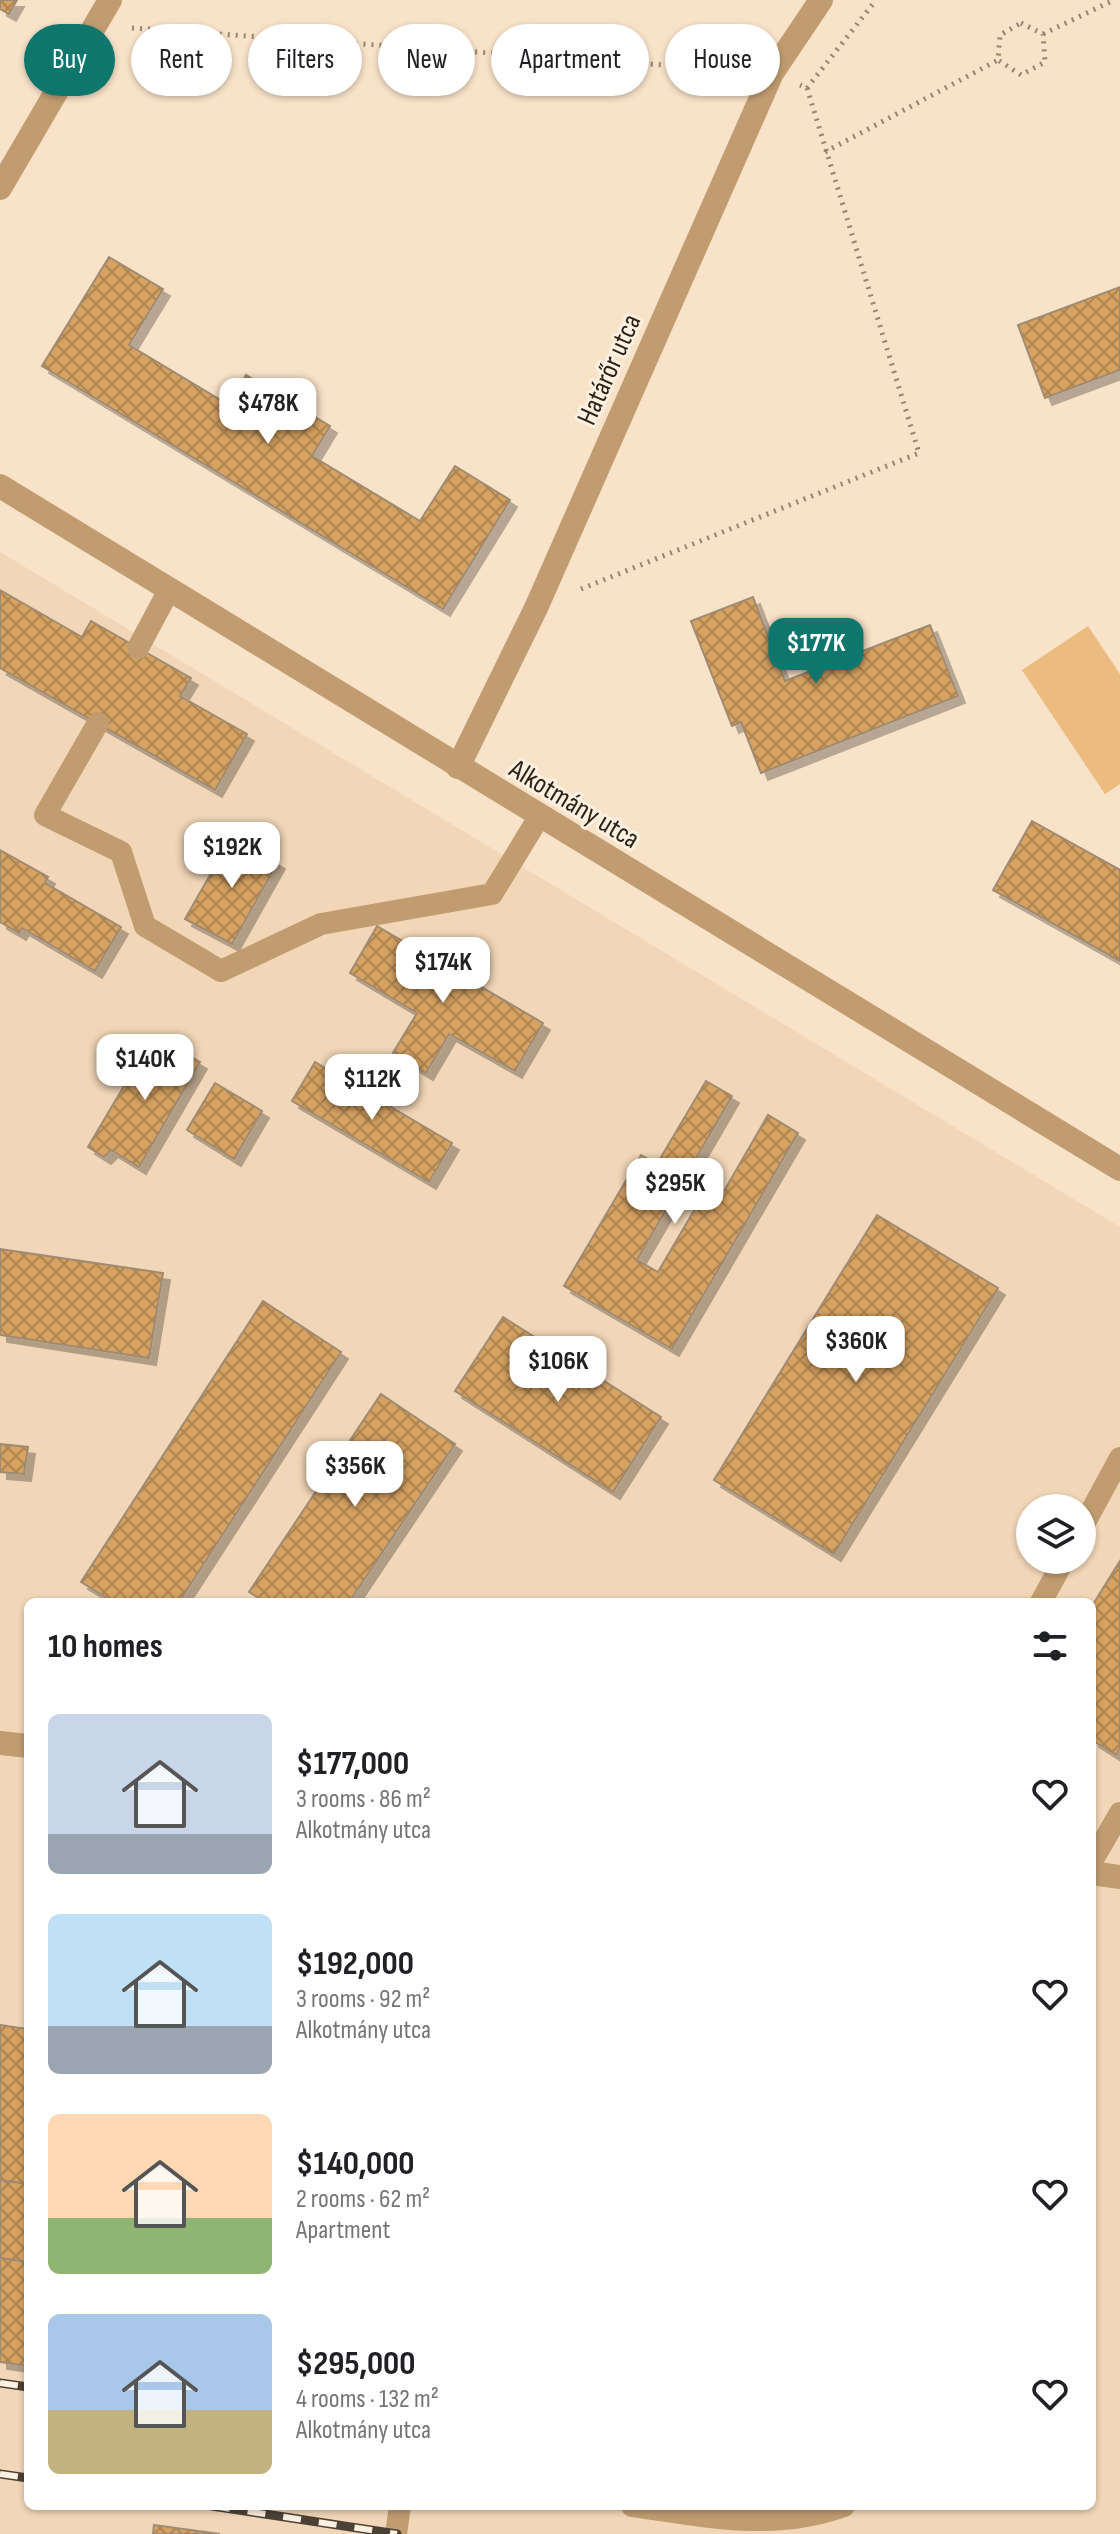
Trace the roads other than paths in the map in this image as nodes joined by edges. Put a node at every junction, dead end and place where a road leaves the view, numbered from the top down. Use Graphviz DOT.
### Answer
graph roads {
  1 [pos="110,0"];
  2 [pos="821,0"];
  3 [pos="0,188"];
  4 [pos="0,486"];
  5 [pos="169,590"];
  6 [pos="138,648"];
  7 [pos="98,723"];
  8 [pos="458,767"];
  9 [pos="539,817"];
  10 [pos="1120,1169"];
  11 [pos="1120,1458"];
  12 [pos="1096,1502"];
  13 [pos="1056,1574"];
  14 [pos="1043,1598"];
  15 [pos="0,1743"];
  16 [pos="24,1746"];
  17 [pos="1120,1813"];
  18 [pos="1096,1854"];
  19 [pos="1096,1874"];
  20 [pos="1120,1877"];
  21 [pos="399,2510"];
  22 [pos="662,2510"];
  23 [pos="831,2510"];
  24 [pos="396,2534"];
  1 -- 3 [label="street"];
  2 -- 8 [label="street, Határőr utca"];
  4 -- 5 [label="street, Alkotmány utca"];
  5 -- 6 [label="lane"];
  5 -- 8 [label="street, Alkotmány utca"];
  7 -- 9 [label="lane"];
  8 -- 9 [label="street, Alkotmány utca"];
  9 -- 10 [label="street, Alkotmány utca"];
  11 -- 12 [label="lane"];
  13 -- 14 [label="lane"];
  15 -- 16 [label="street"];
  17 -- 18 [label="lane"];
  19 -- 20 [label="street"];
  21 -- 24 [label="lane"];
  22 -- 23 [label="lane"];
}
